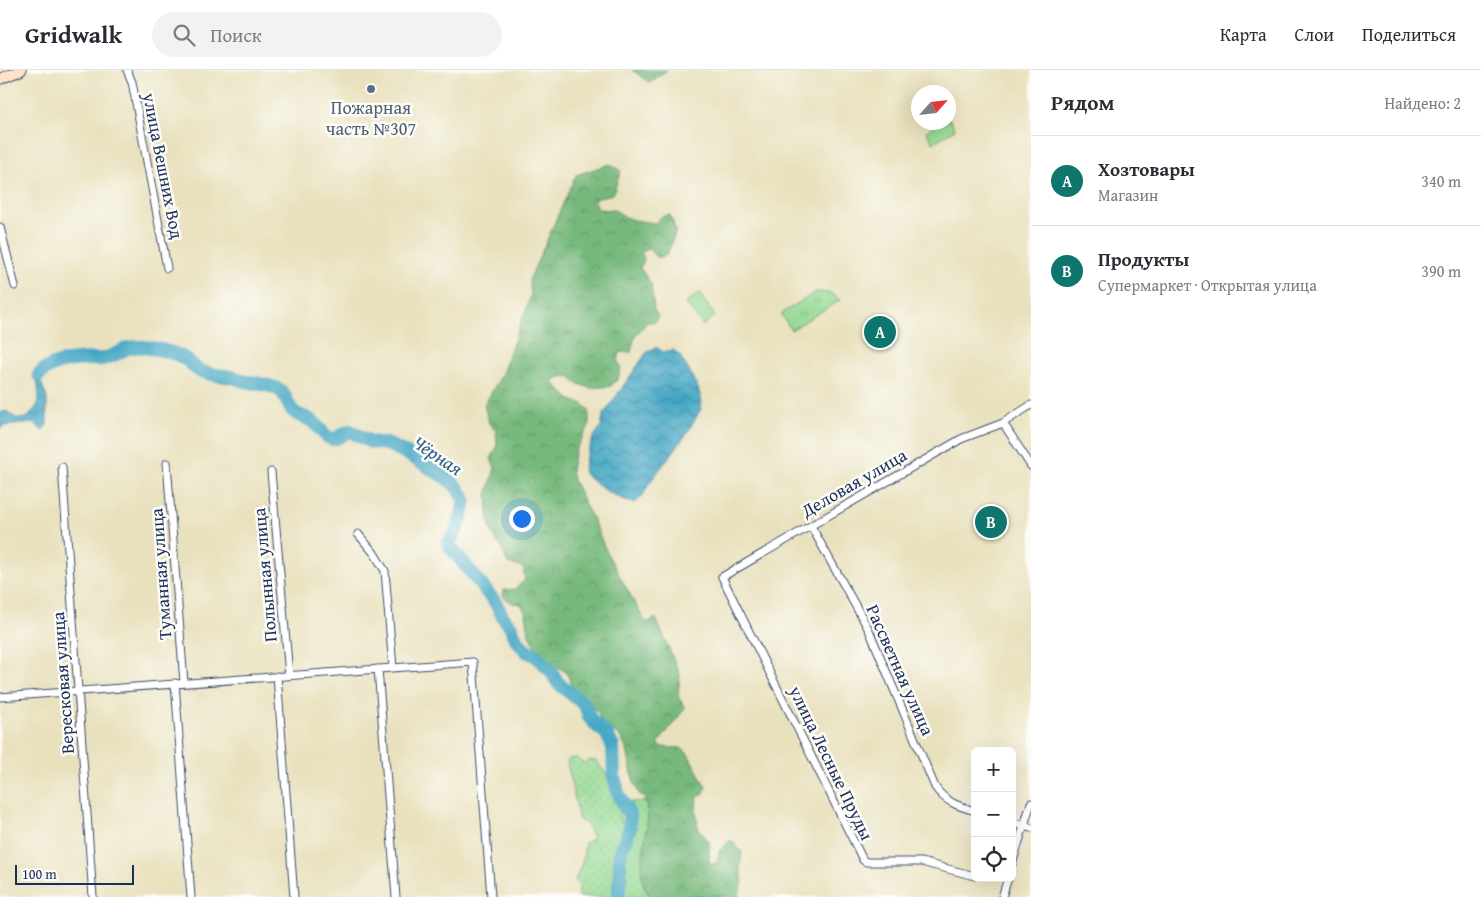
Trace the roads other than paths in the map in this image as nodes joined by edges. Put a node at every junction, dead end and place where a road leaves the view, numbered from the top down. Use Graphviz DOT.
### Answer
graph roads {
  1 [pos="21,70"];
  2 [pos="127,70"];
  3 [pos="0,79"];
  4 [pos="0,227"];
  5 [pos="167,268"];
  6 [pos="15,286"];
  7 [pos="1031,405"];
  8 [pos="1003,423"];
  9 [pos="167,463"];
  10 [pos="1031,466"];
  11 [pos="62,467"];
  12 [pos="271,472"];
  13 [pos="810,526"];
  14 [pos="358,534"];
  15 [pos="722,577"];
  16 [pos="393,668"];
  17 [pos="378,669"];
  18 [pos="288,675"];
  19 [pos="277,676"];
  20 [pos="184,683"];
  21 [pos="175,684"];
  22 [pos="79,690"];
  23 [pos="0,697"];
  24 [pos="1031,803"];
  25 [pos="971,810"];
  26 [pos="1016,823"];
  27 [pos="1028,827"];
  28 [pos="1016,855"];
  29 [pos="971,875"];
  30 [pos="1007,882"];
  31 [pos="93,897"];
  32 [pos="191,897"];
  33 [pos="294,897"];
  34 [pos="396,897"];
  35 [pos="491,897"];
  36 [pos="1002,897"];
  1 -- 3 [label="street"];
  2 -- 5 [label="street, улица Вешних Вод"];
  4 -- 6 [label="street"];
  7 -- 8 [label="street, Деловая улица"];
  8 -- 10 [label="street"];
  8 -- 13 [label="street, Деловая улица"];
  9 -- 20 [label="street, Туманная улица"];
  11 -- 22 [label="street, Вересковая улица"];
  12 -- 18 [label="street, Полынная улица"];
  13 -- 15 [label="street, Деловая улица"];
  13 -- 25 [label="street, Рассветная улица"];
  14 -- 16 [label="street"];
  15 -- 29 [label="street, улица Лесные Пруды"];
  16 -- 17 [label="street"];
  16 -- 35 [label="street"];
  17 -- 18 [label="street"];
  17 -- 34 [label="street"];
  18 -- 19 [label="street"];
  19 -- 20 [label="street"];
  19 -- 33 [label="street"];
  20 -- 21 [label="street"];
  21 -- 22 [label="street"];
  21 -- 32 [label="street"];
  22 -- 23 [label="street"];
  22 -- 31 [label="street, Вересковая улица"];
  24 -- 27 [label="street"];
  26 -- 27 [label="street"];
  27 -- 28 [label="street"];
  30 -- 36 [label="street"];
}
